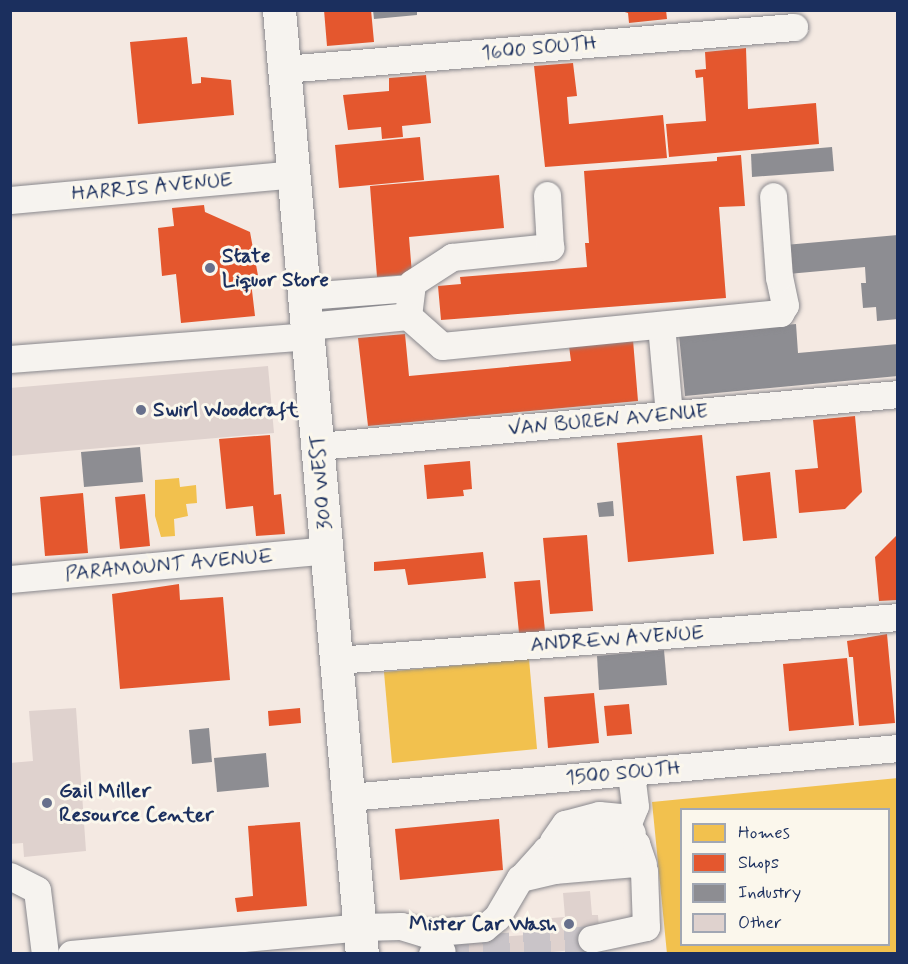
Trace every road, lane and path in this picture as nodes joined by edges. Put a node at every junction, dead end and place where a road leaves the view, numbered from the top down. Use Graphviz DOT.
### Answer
graph roads {
  1 [pos="279,10"];
  2 [pos="794,27"];
  3 [pos="284,69"];
  4 [pos="294,174"];
  5 [pos="547,195"];
  6 [pos="773,196"];
  7 [pos="10,200"];
  8 [pos="411,288"];
  9 [pos="408,316"];
  10 [pos="307,319"];
  11 [pos="661,325"];
  12 [pos="10,359"];
  13 [pos="897,394"];
  14 [pos="669,414"];
  15 [pos="318,446"];
  16 [pos="327,550"];
  17 [pos="10,579"];
  18 [pos="897,617"];
  19 [pos="337,660"];
  20 [pos="897,748"];
  21 [pos="631,772"];
  22 [pos="349,797"];
  23 [pos="637,847"];
  24 [pos="10,876"];
  25 [pos="520,878"];
  26 [pos="591,939"];
  27 [pos="361,940"];
  28 [pos="45,954"];
  29 [pos="71,954"];
  1 -- 3 [label="main road, 300 WEST"];
  2 -- 3 [label="street, 1600 SOUTH"];
  3 -- 4 [label="main road, 300 WEST"];
  4 -- 7 [label="street, HARRIS AVENUE"];
  4 -- 10 [label="main road, 300 WEST"];
  5 -- 8 [label="street"];
  6 -- 11 [label="street"];
  8 -- 9 [label="street"];
  8 -- 10 [label="street"];
  9 -- 10 [label="street"];
  9 -- 11 [label="street"];
  10 -- 12 [label="street"];
  10 -- 15 [label="main road, 300 WEST"];
  11 -- 14 [label="street"];
  13 -- 14 [label="street, VAN BUREN AVENUE"];
  14 -- 15 [label="street, VAN BUREN AVENUE"];
  15 -- 16 [label="main road, 300 WEST"];
  16 -- 17 [label="street, PARAMOUNT AVENUE"];
  16 -- 19 [label="main road, 300 WEST"];
  18 -- 19 [label="street, ANDREW AVENUE"];
  19 -- 22 [label="main road, 300 WEST"];
  20 -- 21 [label="street, 1500 SOUTH"];
  21 -- 22 [label="street, 1500 SOUTH"];
  21 -- 23 [label="street"];
  22 -- 27 [label="main road, 300 WEST"];
  23 -- 25 [label="street"];
  23 -- 25 [label="street"];
  23 -- 26 [label="street"];
  24 -- 28 [label="street"];
  25 -- 27 [label="street"];
  27 -- 29 [label="street"];
}
